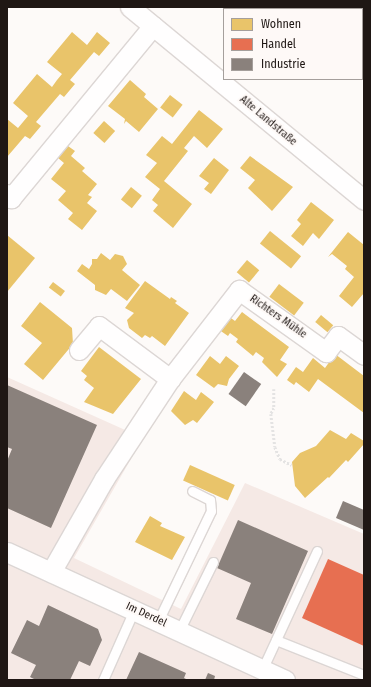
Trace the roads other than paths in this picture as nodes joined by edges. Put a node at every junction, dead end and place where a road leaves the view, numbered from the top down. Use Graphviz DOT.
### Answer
graph roads {
  1 [pos="130,7"];
  2 [pos="153,26"];
  3 [pos="7,194"];
  4 [pos="364,200"];
  5 [pos="79,350"];
  6 [pos="364,355"];
  7 [pos="170,379"];
  8 [pos="192,491"];
  9 [pos="318,551"];
  10 [pos="7,552"];
  11 [pos="213,562"];
  12 [pos="50,572"];
  13 [pos="134,610"];
  14 [pos="158,621"];
  15 [pos="179,630"];
  16 [pos="276,640"];
  17 [pos="262,670"];
  18 [pos="364,675"];
  19 [pos="103,680"];
  20 [pos="285,680"];
  1 -- 2 [label="street, Alte Landstraße"];
  2 -- 3 [label="street"];
  2 -- 4 [label="street, Alte Landstraße"];
  5 -- 7 [label="street"];
  6 -- 7 [label="street, Richters Mühle"];
  7 -- 12 [label="street, Richters Mühle"];
  8 -- 14 [label="lane"];
  9 -- 16 [label="lane"];
  10 -- 12 [label="street, Im Derdel"];
  11 -- 15 [label="lane"];
  12 -- 13 [label="street, Im Derdel"];
  13 -- 14 [label="street, Im Derdel"];
  13 -- 19 [label="lane"];
  14 -- 15 [label="street, Im Derdel"];
  15 -- 17 [label="street, Im Derdel"];
  16 -- 17 [label="lane"];
  16 -- 18 [label="lane"];
  17 -- 20 [label="street, Im Derdel"];
}
